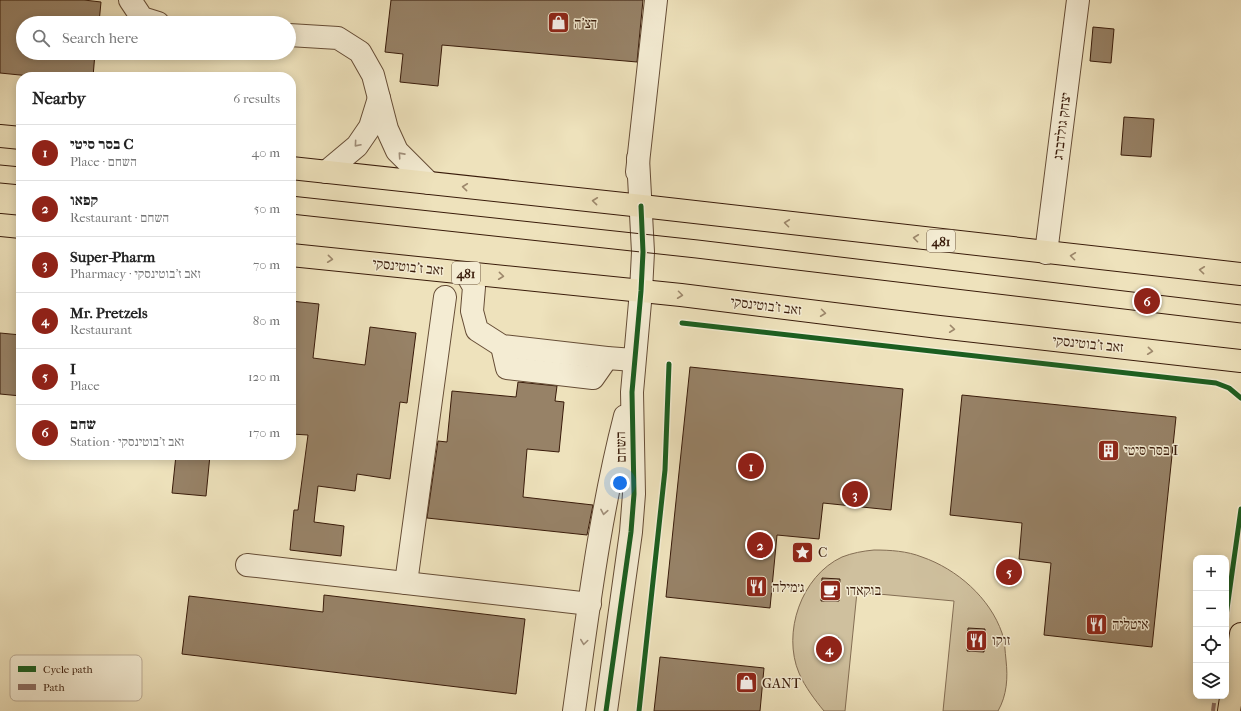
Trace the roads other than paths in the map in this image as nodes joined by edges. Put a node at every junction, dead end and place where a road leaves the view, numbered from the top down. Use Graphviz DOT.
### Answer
graph roads {
  1 [pos="130,0"];
  2 [pos="656,0"];
  3 [pos="1078,0"];
  4 [pos="141,16"];
  5 [pos="296,35"];
  6 [pos="380,97"];
  7 [pos="0,136"];
  8 [pos="16,138"];
  9 [pos="296,169"];
  10 [pos="326,172"];
  11 [pos="429,182"];
  12 [pos="637,205"];
  13 [pos="0,225"];
  14 [pos="16,227"];
  15 [pos="1046,253"];
  16 [pos="296,256"];
  17 [pos="1235,272"];
  18 [pos="466,273"];
  19 [pos="641,291"];
  20 [pos="445,297"];
  21 [pos="634,360"];
  22 [pos="1239,360"];
  23 [pos="632,392"];
  24 [pos="247,565"];
  25 [pos="406,583"];
  26 [pos="590,604"];
  27 [pos="1241,634"];
  28 [pos="575,707"];
  29 [pos="607,709"];
  30 [pos="1229,711"];
  1 -- 4 [label="street"];
  2 -- 12 [label="street, השחם"];
  3 -- 15 [label="street, יצחק גולדברג"];
  5 -- 6 [label="street"];
  6 -- 10 [label="street, one-way"];
  11 -- 6 [label="street, one-way"];
  7 -- 8 [label="main road"];
  9 -- 10 [label="main road, 481"];
  10 -- 11 [label="main road, 481"];
  12 -- 11 [label="main road, 481, one-way"];
  15 -- 12 [label="main road, 481, one-way"];
  12 -- 19 [label="street, השחם"];
  13 -- 14 [label="main road"];
  17 -- 15 [label="main road, 481, one-way"];
  16 -- 18 [label="main road, זאב ז'בוטינסקי / 481, one-way"];
  18 -- 19 [label="main road, זאב ז'בוטינסקי / 481, one-way"];
  18 -- 21 [label="street"];
  19 -- 21 [label="street, השחם"];
  19 -- 22 [label="main road, זאב ז'בוטינסקי / 481, one-way"];
  20 -- 25 [label="street"];
  21 -- 23 [label="street, השחם"];
  23 -- 26 [label="street, השחם, one-way"];
  23 -- 29 [label="street, השחם"];
  24 -- 25 [label="street"];
  25 -- 26 [label="street"];
  26 -- 28 [label="street, השחם, one-way"];
  27 -- 30 [label="main road"];
  28 -- 29 [label="street"];
}
